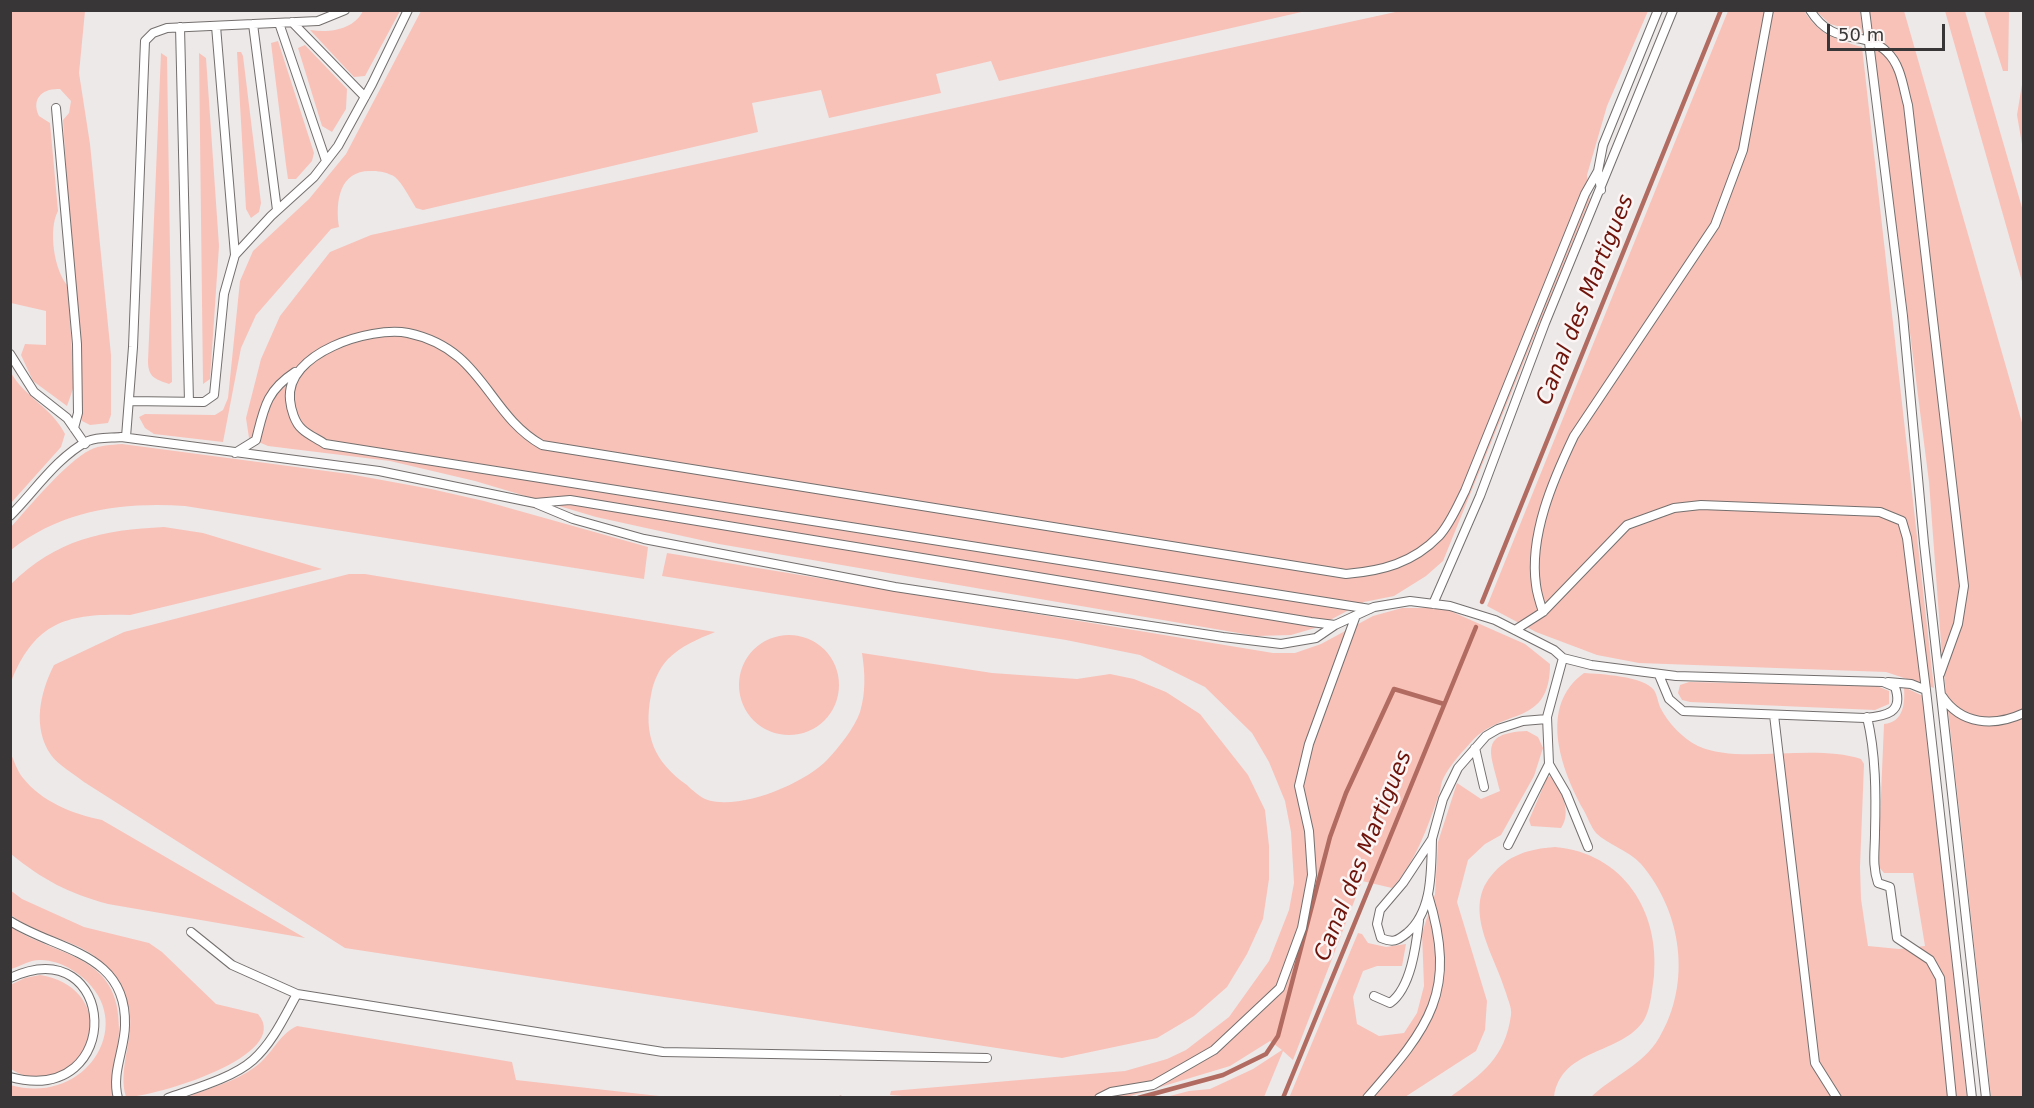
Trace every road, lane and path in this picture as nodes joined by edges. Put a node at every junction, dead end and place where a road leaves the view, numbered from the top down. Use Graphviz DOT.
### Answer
graph roads {
  1 [pos="345,10"];
  2 [pos="408,10"];
  3 [pos="1658,10"];
  4 [pos="1673,10"];
  5 [pos="1769,10"];
  6 [pos="1810,10"];
  7 [pos="1865,10"];
  8 [pos="292,22"];
  9 [pos="279,23"];
  10 [pos="253,24"];
  11 [pos="216,26"];
  12 [pos="180,27"];
  13 [pos="1868,42"];
  14 [pos="365,97"];
  15 [pos="56,108"];
  16 [pos="326,161"];
  17 [pos="1598,171"];
  18 [pos="1601,191"];
  19 [pos="277,210"];
  20 [pos="235,255"];
  21 [pos="10,354"];
  22 [pos="296,371"];
  23 [pos="129,401"];
  24 [pos="189,402"];
  25 [pos="74,428"];
  26 [pos="126,437"];
  27 [pos="85,444"];
  28 [pos="235,453"];
  29 [pos="535,503"];
  30 [pos="10,516"];
  31 [pos="1433,604"];
  32 [pos="1370,609"];
  33 [pos="1543,612"];
  34 [pos="1355,618"];
  35 [pos="1335,624"];
  36 [pos="1515,630"];
  37 [pos="1563,658"];
  38 [pos="1659,675"];
  39 [pos="1939,678"];
  40 [pos="1883,682"];
  41 [pos="1926,690"];
  42 [pos="1941,694"];
  43 [pos="2024,713"];
  44 [pos="1774,715"];
  45 [pos="1867,717"];
  46 [pos="1547,719"];
  47 [pos="1475,748"];
  48 [pos="1549,764"];
  49 [pos="1484,787"];
  50 [pos="1432,838"];
  51 [pos="1508,845"];
  52 [pos="1588,847"];
  53 [pos="1428,895"];
  54 [pos="1419,918"];
  55 [pos="10,921"];
  56 [pos="191,932"];
  57 [pos="10,978"];
  58 [pos="297,994"];
  59 [pos="1374,996"];
  60 [pos="987,1058"];
  61 [pos="10,1077"];
  62 [pos="117,1098"];
  63 [pos="168,1098"];
  64 [pos="1099,1098"];
  65 [pos="1367,1098"];
  66 [pos="1837,1098"];
  67 [pos="1952,1098"];
  68 [pos="1972,1098"];
  69 [pos="1986,1098"];
  1 -- 8 [label="lane"];
  2 -- 14 [label="lane"];
  3 -- 17 [label="lane"];
  4 -- 18 [label="lane"];
  5 -- 33 [label="lane"];
  6 -- 13 [label="lane"];
  7 -- 13 [label="lane"];
  8 -- 9 [label="lane"];
  8 -- 14 [label="lane"];
  9 -- 10 [label="lane"];
  9 -- 16 [label="lane"];
  10 -- 11 [label="lane"];
  10 -- 19 [label="lane"];
  11 -- 12 [label="lane"];
  11 -- 20 [label="lane"];
  12 -- 23 [label="lane"];
  12 -- 24 [label="lane"];
  13 -- 39 [label="lane"];
  13 -- 39 [label="lane"];
  14 -- 16 [label="lane"];
  15 -- 25 [label="lane"];
  16 -- 19 [label="lane"];
  17 -- 18 [label="lane"];
  17 -- 22 [label="lane"];
  18 -- 31 [label="lane"];
  19 -- 20 [label="lane"];
  20 -- 24 [label="lane"];
  21 -- 25 [label="lane"];
  22 -- 28 [label="lane"];
  22 -- 32 [label="lane"];
  23 -- 24 [label="lane"];
  23 -- 26 [label="lane"];
  25 -- 27 [label="lane"];
  26 -- 27 [label="lane"];
  26 -- 28 [label="lane"];
  27 -- 30 [label="lane"];
  28 -- 29 [label="lane"];
  29 -- 35 [label="lane"];
  29 -- 35 [label="lane"];
  31 -- 32 [label="lane"];
  31 -- 36 [label="lane"];
  32 -- 34 [label="lane"];
  33 -- 36 [label="lane"];
  33 -- 41 [label="lane"];
  34 -- 35 [label="lane"];
  34 -- 64 [label="lane"];
  36 -- 37 [label="lane"];
  37 -- 38 [label="lane"];
  37 -- 46 [label="lane"];
  38 -- 40 [label="lane"];
  38 -- 44 [label="lane"];
  39 -- 42 [label="lane"];
  40 -- 41 [label="lane"];
  40 -- 45 [label="lane"];
  41 -- 68 [label="lane"];
  42 -- 43 [label="lane"];
  42 -- 69 [label="lane"];
  44 -- 45 [label="lane"];
  44 -- 66 [label="lane"];
  45 -- 67 [label="lane"];
  46 -- 47 [label="lane"];
  46 -- 48 [label="lane"];
  47 -- 49 [label="lane"];
  47 -- 50 [label="lane"];
  48 -- 51 [label="lane"];
  48 -- 52 [label="lane"];
  50 -- 53 [label="lane"];
  50 -- 54 [label="lane"];
  53 -- 54 [label="lane"];
  53 -- 65 [label="lane"];
  54 -- 59 [label="lane"];
  55 -- 62 [label="lane"];
  56 -- 58 [label="lane"];
  57 -- 61 [label="lane"];
  58 -- 60 [label="lane"];
  58 -- 63 [label="lane"];
}
